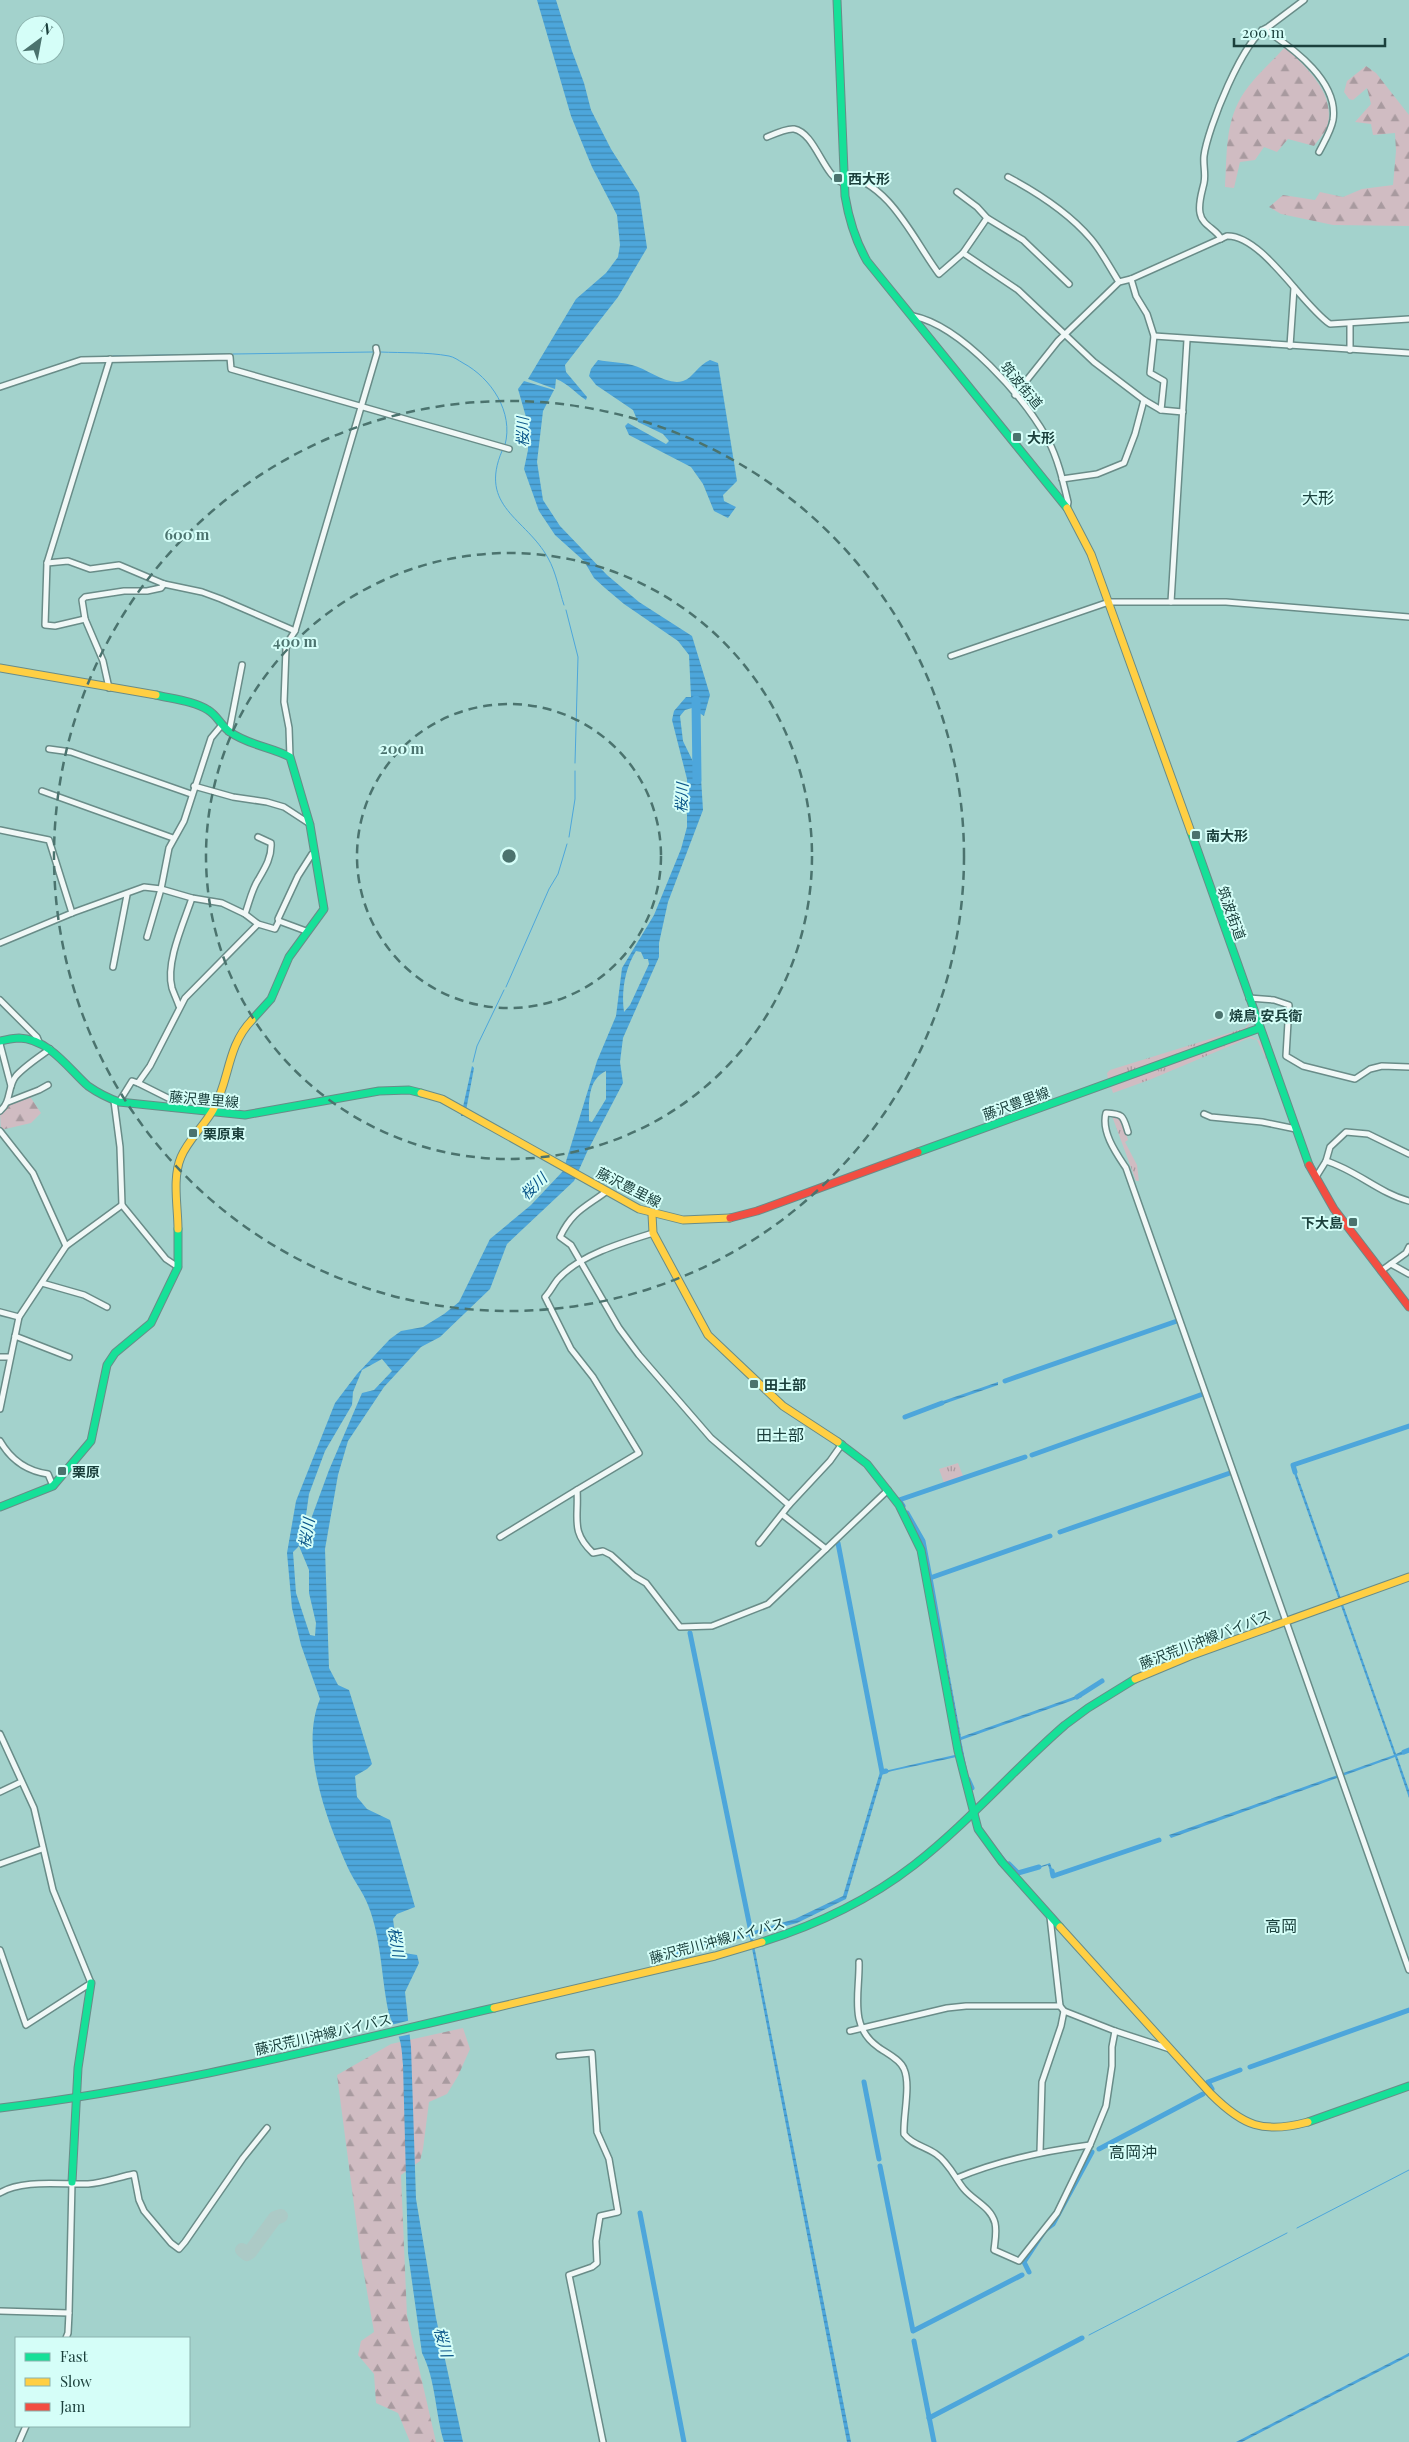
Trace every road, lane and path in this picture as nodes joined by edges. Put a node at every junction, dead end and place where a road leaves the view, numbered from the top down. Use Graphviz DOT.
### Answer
graph roads {
  1 [pos="837,0"];
  2 [pos="1304,0"];
  3 [pos="1261,30"];
  4 [pos="768,137"];
  5 [pos="1319,152"];
  6 [pos="844,175"];
  7 [pos="1008,177"];
  8 [pos="844,183"];
  9 [pos="957,192"];
  10 [pos="987,218"];
  11 [pos="1221,239"];
  12 [pos="963,253"];
  13 [pos="1131,279"];
  14 [pos="1119,282"];
  15 [pos="1069,284"];
  16 [pos="1294,288"];
  17 [pos="909,315"];
  18 [pos="1409,319"];
  19 [pos="1350,324"];
  20 [pos="1064,334"];
  21 [pos="1154,336"];
  22 [pos="1187,340"];
  23 [pos="1290,346"];
  24 [pos="376,348"];
  25 [pos="1350,350"];
  26 [pos="1409,353"];
  27 [pos="110,359"];
  28 [pos="0,387"];
  29 [pos="1016,395"];
  30 [pos="1144,400"];
  31 [pos="361,406"];
  32 [pos="1161,410"];
  33 [pos="1183,412"];
  34 [pos="509,450"];
  35 [pos="1062,479"];
  36 [pos="1067,508"];
  37 [pos="47,563"];
  38 [pos="164,584"];
  39 [pos="1109,602"];
  40 [pos="1172,602"];
  41 [pos="1409,617"];
  42 [pos="85,619"];
  43 [pos="295,631"];
  44 [pos="951,656"];
  45 [pos="242,665"];
  46 [pos="0,668"];
  47 [pos="109,688"];
  48 [pos="221,726"];
  49 [pos="229,732"];
  50 [pos="49,749"];
  51 [pos="290,757"];
  52 [pos="194,786"];
  53 [pos="42,791"];
  54 [pos="192,794"];
  55 [pos="310,825"];
  56 [pos="0,830"];
  57 [pos="173,838"];
  58 [pos="258,838"];
  59 [pos="315,853"];
  60 [pos="161,889"];
  61 [pos="126,895"];
  62 [pos="192,898"];
  63 [pos="72,913"];
  64 [pos="245,914"];
  65 [pos="279,921"];
  66 [pos="258,924"];
  67 [pos="306,931"];
  68 [pos="148,937"];
  69 [pos="0,943"];
  70 [pos="113,967"];
  71 [pos="1249,998"];
  72 [pos="0,1000"];
  73 [pos="179,1006"];
  74 [pos="1260,1028"];
  75 [pos="39,1042"];
  76 [pos="0,1043"];
  77 [pos="50,1049"];
  78 [pos="1409,1067"];
  79 [pos="138,1083"];
  80 [pos="48,1085"];
  81 [pos="11,1086"];
  82 [pos="8,1102"];
  83 [pos="116,1102"];
  84 [pos="173,1108"];
  85 [pos="0,1111"];
  86 [pos="211,1113"];
  87 [pos="1204,1114"];
  88 [pos="1296,1129"];
  89 [pos="0,1131"];
  90 [pos="1128,1132"];
  91 [pos="1409,1154"];
  92 [pos="1326,1161"];
  93 [pos="1315,1178"];
  94 [pos="606,1190"];
  95 [pos="1409,1201"];
  96 [pos="122,1205"];
  97 [pos="652,1214"];
  98 [pos="653,1233"];
  99 [pos="66,1246"];
  100 [pos="1409,1247"];
  101 [pos="582,1262"];
  102 [pos="1391,1264"];
  103 [pos="178,1266"];
  104 [pos="1381,1271"];
  105 [pos="1409,1274"];
  106 [pos="42,1283"];
  107 [pos="107,1307"];
  108 [pos="1409,1307"];
  109 [pos="0,1312"];
  110 [pos="19,1317"];
  111 [pos="15,1336"];
  112 [pos="0,1357"];
  113 [pos="10,1357"];
  114 [pos="69,1357"];
  115 [pos="0,1409"];
  116 [pos="0,1441"];
  117 [pos="842,1444"];
  118 [pos="53,1486"];
  119 [pos="577,1490"];
  120 [pos="888,1490"];
  121 [pos="789,1505"];
  122 [pos="0,1507"];
  123 [pos="783,1515"];
  124 [pos="500,1536"];
  125 [pos="759,1543"];
  126 [pos="826,1550"];
  127 [pos="1409,1578"];
  128 [pos="1286,1621"];
  129 [pos="0,1734"];
  130 [pos="21,1782"];
  131 [pos="0,1792"];
  132 [pos="972,1812"];
  133 [pos="42,1849"];
  134 [pos="0,1864"];
  135 [pos="1050,1917"];
  136 [pos="0,1950"];
  137 [pos="859,1962"];
  138 [pos="1409,1970"];
  139 [pos="91,1983"];
  140 [pos="1062,2008"];
  141 [pos="862,2028"];
  142 [pos="850,2031"];
  143 [pos="1115,2031"];
  144 [pos="1172,2050"];
  145 [pos="559,2056"];
  146 [pos="1409,2086"];
  147 [pos="76,2099"];
  148 [pos="0,2108"];
  149 [pos="267,2128"];
  150 [pos="1090,2145"];
  151 [pos="1040,2152"];
  152 [pos="957,2178"];
  153 [pos="72,2182"];
  154 [pos="0,2193"];
  155 [pos="0,2311"];
  156 [pos="69,2313"];
  157 [pos="66,2337"];
  158 [pos="26,2427"];
  159 [pos="19,2442"];
  160 [pos="603,2442"];
  1 -- 6 [label="main road, 筑波街道"];
  2 -- 3 [label="street"];
  3 -- 5 [label="street"];
  3 -- 11 [label="street"];
  4 -- 8 [label="street"];
  6 -- 8 [label="main road, 筑波街道"];
  6 -- 12 [label="street"];
  7 -- 14 [label="street"];
  8 -- 17 [label="main road, 筑波街道"];
  9 -- 10 [label="street"];
  10 -- 12 [label="street"];
  10 -- 15 [label="street"];
  11 -- 13 [label="street"];
  11 -- 16 [label="street"];
  12 -- 20 [label="street"];
  13 -- 14 [label="street"];
  13 -- 21 [label="street"];
  14 -- 20 [label="street"];
  16 -- 19 [label="street"];
  16 -- 23 [label="street"];
  17 -- 29 [label="street, 筑波街道"];
  17 -- 36 [label="main road, 筑波街道"];
  18 -- 19 [label="street"];
  19 -- 25 [label="street"];
  20 -- 29 [label="street"];
  20 -- 30 [label="street"];
  21 -- 22 [label="street"];
  21 -- 32 [label="street"];
  22 -- 23 [label="street"];
  22 -- 33 [label="street"];
  23 -- 25 [label="street"];
  24 -- 31 [label="street"];
  25 -- 26 [label="street"];
  27 -- 28 [label="street"];
  27 -- 31 [label="street"];
  27 -- 37 [label="street"];
  29 -- 35 [label="street, 筑波街道"];
  30 -- 32 [label="street"];
  30 -- 35 [label="street"];
  31 -- 34 [label="street"];
  31 -- 43 [label="street"];
  32 -- 33 [label="street"];
  33 -- 40 [label="street"];
  35 -- 36 [label="street, 筑波街道"];
  36 -- 39 [label="main road, 筑波街道"];
  37 -- 38 [label="street"];
  37 -- 42 [label="street"];
  38 -- 42 [label="street"];
  38 -- 43 [label="street"];
  39 -- 40 [label="street"];
  39 -- 44 [label="street"];
  39 -- 71 [label="main road, 筑波街道"];
  40 -- 41 [label="street"];
  42 -- 47 [label="street"];
  43 -- 51 [label="street"];
  45 -- 49 [label="street"];
  46 -- 47 [label="main road"];
  47 -- 48 [label="main road"];
  48 -- 49 [label="main road"];
  48 -- 52 [label="street"];
  49 -- 51 [label="main road"];
  50 -- 54 [label="street"];
  51 -- 55 [label="main road"];
  52 -- 54 [label="street"];
  52 -- 55 [label="street"];
  53 -- 57 [label="street"];
  54 -- 57 [label="street"];
  55 -- 59 [label="main road"];
  56 -- 63 [label="street"];
  57 -- 60 [label="street"];
  58 -- 64 [label="street"];
  59 -- 65 [label="street"];
  59 -- 67 [label="main road"];
  60 -- 61 [label="street"];
  60 -- 62 [label="street"];
  60 -- 68 [label="street"];
  61 -- 63 [label="street"];
  61 -- 70 [label="street"];
  62 -- 64 [label="street"];
  62 -- 73 [label="street"];
  63 -- 69 [label="street"];
  64 -- 66 [label="street"];
  65 -- 66 [label="street"];
  65 -- 67 [label="street"];
  66 -- 73 [label="street"];
  67 -- 86 [label="main road"];
  71 -- 74 [label="main road, 筑波街道"];
  71 -- 78 [label="street"];
  72 -- 75 [label="street"];
  73 -- 79 [label="street"];
  74 -- 88 [label="main road, 筑波街道"];
  74 -- 97 [label="main road, 藤沢豊里線"];
  75 -- 76 [label="main road, 藤沢豊里線"];
  75 -- 77 [label="main road, 藤沢豊里線"];
  76 -- 81 [label="street"];
  77 -- 81 [label="street"];
  77 -- 83 [label="main road, 藤沢豊里線"];
  79 -- 83 [label="street"];
  79 -- 84 [label="street"];
  80 -- 82 [label="street"];
  81 -- 82 [label="street"];
  82 -- 85 [label="street"];
  83 -- 84 [label="main road, 藤沢豊里線"];
  83 -- 96 [label="street"];
  84 -- 86 [label="main road, 藤沢豊里線"];
  86 -- 94 [label="main road, 藤沢豊里線"];
  86 -- 103 [label="main road"];
  87 -- 88 [label="street"];
  88 -- 93 [label="main road, 筑波街道"];
  89 -- 99 [label="street"];
  90 -- 128 [label="street"];
  91 -- 92 [label="street"];
  92 -- 93 [label="street"];
  92 -- 95 [label="street"];
  93 -- 104 [label="main road, 筑波街道"];
  94 -- 97 [label="main road, 藤沢豊里線"];
  94 -- 101 [label="street"];
  96 -- 99 [label="street"];
  96 -- 103 [label="street"];
  97 -- 98 [label="main road"];
  98 -- 101 [label="street"];
  98 -- 117 [label="main road"];
  99 -- 106 [label="street"];
  100 -- 102 [label="street"];
  101 -- 119 [label="street"];
  101 -- 121 [label="street"];
  102 -- 104 [label="street"];
  102 -- 105 [label="street"];
  103 -- 118 [label="main road"];
  104 -- 108 [label="main road, 筑波街道"];
  106 -- 107 [label="street"];
  106 -- 110 [label="street"];
  109 -- 110 [label="street"];
  110 -- 111 [label="street"];
  111 -- 113 [label="street"];
  111 -- 114 [label="street"];
  112 -- 113 [label="street"];
  113 -- 115 [label="street"];
  116 -- 118 [label="street"];
  117 -- 120 [label="main road"];
  117 -- 121 [label="street"];
  118 -- 122 [label="main road"];
  119 -- 124 [label="street"];
  119 -- 126 [label="street"];
  120 -- 126 [label="street"];
  120 -- 132 [label="main road"];
  121 -- 123 [label="street"];
  123 -- 125 [label="street"];
  123 -- 126 [label="street"];
  127 -- 128 [label="main road, 藤沢荒川沖線バイパス"];
  128 -- 132 [label="main road, 藤沢荒川沖線バイパス"];
  128 -- 138 [label="street"];
  129 -- 130 [label="street"];
  130 -- 131 [label="street"];
  130 -- 133 [label="street"];
  132 -- 135 [label="main road"];
  132 -- 147 [label="main road, 藤沢荒川沖線バイパス"];
  133 -- 134 [label="street"];
  133 -- 139 [label="street"];
  135 -- 140 [label="street"];
  135 -- 144 [label="main road"];
  136 -- 139 [label="street"];
  137 -- 141 [label="street"];
  139 -- 147 [label="main road"];
  140 -- 141 [label="street"];
  140 -- 143 [label="street"];
  140 -- 151 [label="street"];
  141 -- 142 [label="street"];
  141 -- 152 [label="street"];
  143 -- 144 [label="street"];
  143 -- 150 [label="street"];
  144 -- 146 [label="main road"];
  145 -- 160 [label="street"];
  147 -- 148 [label="main road, 藤沢荒川沖線バイパス"];
  147 -- 153 [label="main road"];
  149 -- 153 [label="street"];
  150 -- 151 [label="street"];
  150 -- 152 [label="street"];
  151 -- 152 [label="street"];
  153 -- 154 [label="street"];
  153 -- 156 [label="street"];
  155 -- 156 [label="street"];
  156 -- 157 [label="street"];
  158 -- 159 [label="street"];
}
